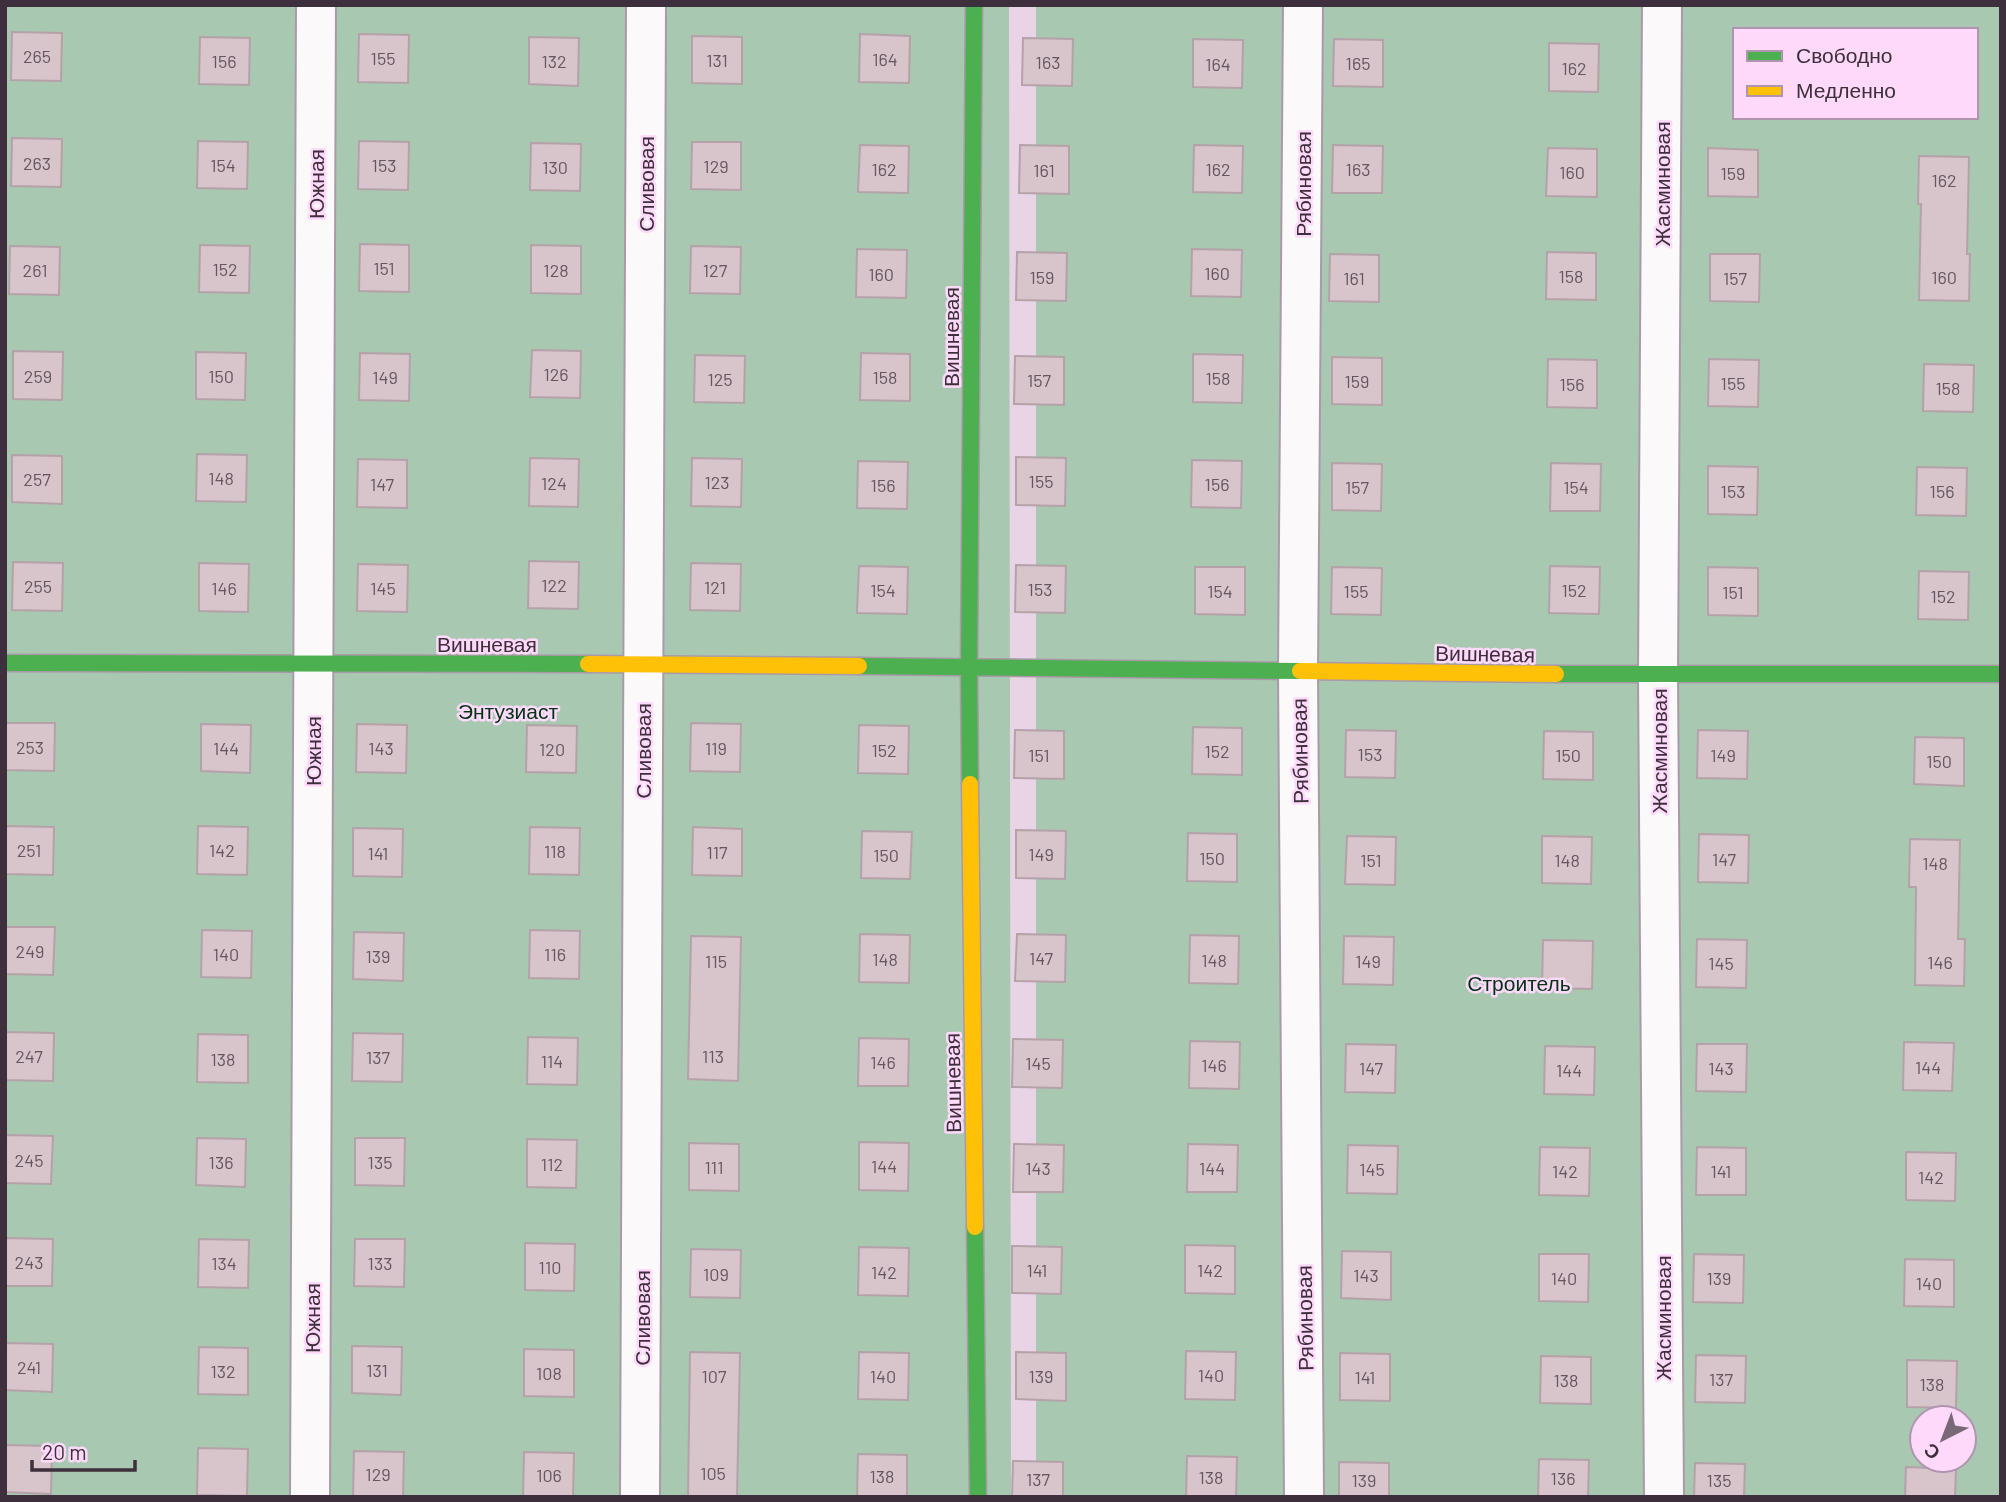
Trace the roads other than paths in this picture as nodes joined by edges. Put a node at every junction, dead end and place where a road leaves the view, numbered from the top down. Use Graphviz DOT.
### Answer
graph roads {
  1 [pos="316,5"];
  2 [pos="646,5"];
  3 [pos="974,5"];
  4 [pos="1303,5"];
  5 [pos="1662,5"];
  6 [pos="5,663"];
  7 [pos="643,664"];
  8 [pos="313,665"];
  9 [pos="969,669"];
  10 [pos="1298,672"];
  11 [pos="2001,674"];
  12 [pos="1658,676"];
  13 [pos="310,1497"];
  14 [pos="640,1497"];
  15 [pos="978,1497"];
  16 [pos="1304,1497"];
  17 [pos="1664,1497"];
  1 -- 8 [label="street, Южная"];
  2 -- 7 [label="street, Сливовая"];
  3 -- 9 [label="street, Вишневая"];
  4 -- 10 [label="street, Рябиновая"];
  5 -- 12 [label="street, Жасминовая"];
  6 -- 8 [label="street, Вишневая"];
  7 -- 8 [label="street, Вишневая"];
  7 -- 9 [label="street, Вишневая"];
  7 -- 14 [label="street, Сливовая"];
  8 -- 13 [label="street, Южная"];
  9 -- 10 [label="street, Вишневая"];
  9 -- 15 [label="street, Вишневая"];
  10 -- 12 [label="street, Вишневая"];
  10 -- 16 [label="street, Рябиновая"];
  11 -- 12 [label="street, Вишневая"];
  12 -- 17 [label="street, Жасминовая"];
}
